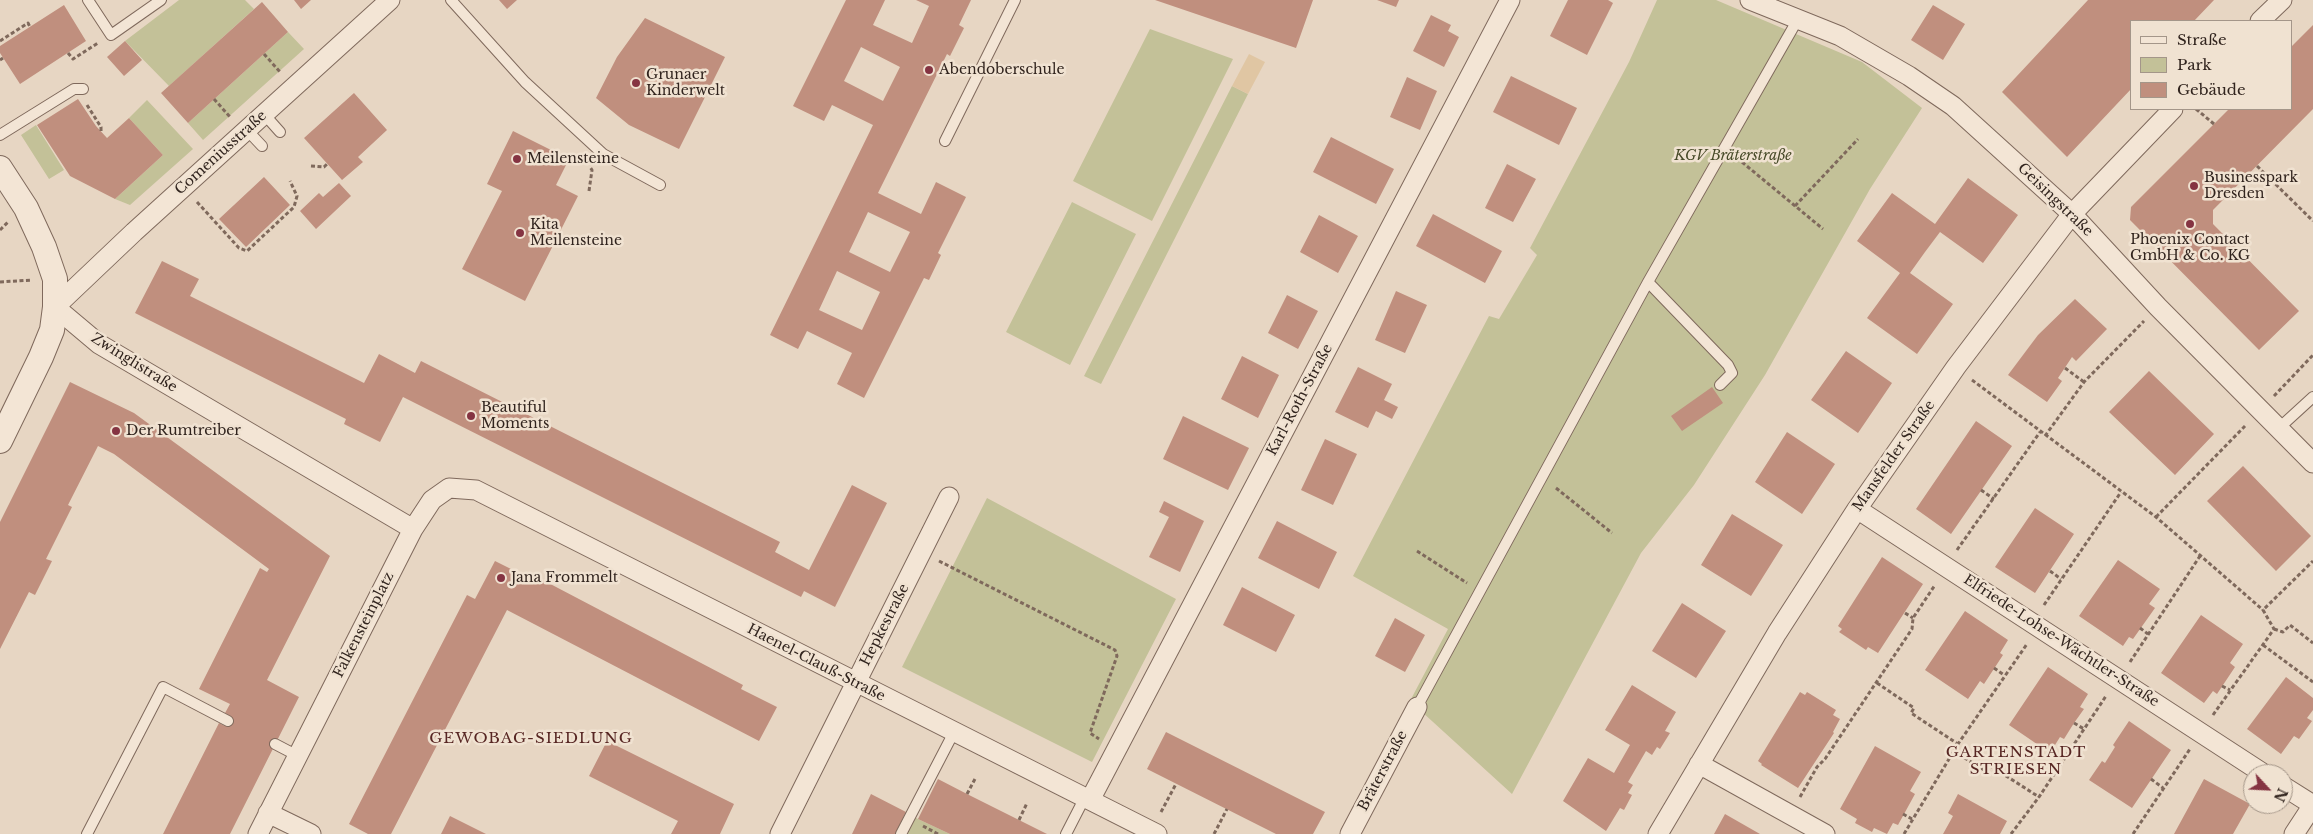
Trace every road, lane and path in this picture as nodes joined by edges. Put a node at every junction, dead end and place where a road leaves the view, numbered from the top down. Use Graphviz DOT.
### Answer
graph roads {
  1 [pos="88,0"];
  2 [pos="162,0"];
  3 [pos="390,0"];
  4 [pos="451,0"];
  5 [pos="1015,0"];
  6 [pos="1510,0"];
  7 [pos="1750,0"];
  8 [pos="2282,0"];
  9 [pos="1798,18"];
  10 [pos="2261,20"];
  11 [pos="30,27"];
  12 [pos="111,35"];
  13 [pos="0,41"];
  14 [pos="68,53"];
  15 [pos="264,54"];
  16 [pos="279,71"];
  17 [pos="78,89"];
  18 [pos="214,99"];
  19 [pos="2172,110"];
  20 [pos="2197,110"];
  21 [pos="264,114"];
  22 [pos="230,116"];
  23 [pos="2214,124"];
  24 [pos="247,130"];
  25 [pos="101,131"];
  26 [pos="280,132"];
  27 [pos="0,135"];
  28 [pos="1858,139"];
  29 [pos="945,142"];
  30 [pos="262,146"];
  31 [pos="1724,147"];
  32 [pos="327,164"];
  33 [pos="311,166"];
  34 [pos="2257,166"];
  35 [pos="0,168"];
  36 [pos="290,181"];
  37 [pos="660,185"];
  38 [pos="198,203"];
  39 [pos="1796,206"];
  40 [pos="2072,214"];
  41 [pos="2313,222"];
  42 [pos="1823,229"];
  43 [pos="55,279"];
  44 [pos="0,282"];
  45 [pos="1648,282"];
  46 [pos="55,307"];
  47 [pos="2158,307"];
  48 [pos="2313,355"];
  49 [pos="1956,367"];
  50 [pos="2065,368"];
  51 [pos="2084,382"];
  52 [pos="1720,385"];
  53 [pos="2313,398"];
  54 [pos="2266,404"];
  55 [pos="2278,429"];
  56 [pos="2040,432"];
  57 [pos="2045,436"];
  58 [pos="0,441"];
  59 [pos="2313,463"];
  60 [pos="1542,476"];
  61 [pos="476,490"];
  62 [pos="1981,490"];
  63 [pos="2121,492"];
  64 [pos="949,497"];
  65 [pos="1994,499"];
  66 [pos="1858,509"];
  67 [pos="2156,517"];
  68 [pos="413,530"];
  69 [pos="1612,533"];
  70 [pos="1417,551"];
  71 [pos="922,552"];
  72 [pos="2200,556"];
  73 [pos="2313,561"];
  74 [pos="1946,566"];
  75 [pos="2050,571"];
  76 [pos="2061,579"];
  77 [pos="1480,591"];
  78 [pos="2263,610"];
  79 [pos="1904,613"];
  80 [pos="1913,618"];
  81 [pos="2140,628"];
  82 [pos="2274,629"];
  83 [pos="2031,632"];
  84 [pos="2148,634"];
  85 [pos="2313,643"];
  86 [pos="2263,645"];
  87 [pos="1994,668"];
  88 [pos="2004,675"];
  89 [pos="2119,680"];
  90 [pos="2313,682"];
  91 [pos="856,683"];
  92 [pos="1876,683"];
  93 [pos="2222,686"];
  94 [pos="2230,690"];
  95 [pos="1417,707"];
  96 [pos="228,721"];
  97 [pos="2074,723"];
  98 [pos="2084,729"];
  99 [pos="954,732"];
  100 [pos="2201,733"];
  101 [pos="275,744"];
  102 [pos="1958,744"];
  103 [pos="1116,751"];
  104 [pos="1953,751"];
  105 [pos="298,756"];
  106 [pos="1699,764"];
  107 [pos="1812,764"];
  108 [pos="2249,764"];
  109 [pos="1817,767"];
  110 [pos="976,777"];
  111 [pos="2151,779"];
  112 [pos="1176,784"];
  113 [pos="2164,788"];
  114 [pos="2293,792"];
  115 [pos="967,794"];
  116 [pos="2039,797"];
  117 [pos="1087,798"];
  118 [pos="1799,800"];
  119 [pos="1027,802"];
  120 [pos="2313,805"];
  121 [pos="1227,809"];
  122 [pos="268,813"];
  123 [pos="1903,814"];
  124 [pos="1912,819"];
  125 [pos="1020,820"];
  126 [pos="1154,833"];
  127 [pos="87,834"];
  128 [pos="258,834"];
  129 [pos="310,834"];
  130 [pos="780,834"];
  131 [pos="901,834"];
  132 [pos="1066,834"];
  133 [pos="1214,834"];
  134 [pos="1350,834"];
  135 [pos="1658,834"];
  136 [pos="1825,834"];
  137 [pos="1904,834"];
  138 [pos="2011,834"];
  139 [pos="2133,834"];
  140 [pos="2294,834"];
  1 -- 12 [label="lane"];
  2 -- 12 [label="lane"];
  3 -- 21 [label="street, Comeniusstraße"];
  4 -- 37 [label="lane"];
  5 -- 29 [label="lane"];
  6 -- 103 [label="street, Karl-Roth-Straße"];
  7 -- 9 [label="street, Geisingstraße"];
  8 -- 10 [label="street"];
  9 -- 31 [label="lane"];
  9 -- 40 [label="street, Geisingstraße"];
  11 -- 13 [label="path"];
  12 -- 14 [label="path"];
  15 -- 16 [label="path"];
  17 -- 25 [label="path"];
  17 -- 27 [label="lane"];
  18 -- 22 [label="path"];
  19 -- 40 [label="street, Mansfelder Straße"];
  20 -- 23 [label="path"];
  21 -- 24 [label="street, Comeniusstraße"];
  21 -- 26 [label="lane"];
  24 -- 30 [label="lane"];
  24 -- 46 [label="street, Comeniusstraße"];
  28 -- 39 [label="path"];
  31 -- 39 [label="path"];
  31 -- 45 [label="lane"];
  32 -- 33 [label="path"];
  34 -- 41 [label="path"];
  35 -- 43 [label="street"];
  36 -- 38 [label="path"];
  39 -- 42 [label="path"];
  40 -- 47 [label="street, Geisingstraße"];
  40 -- 49 [label="street, Mansfelder Straße"];
  43 -- 44 [label="path"];
  43 -- 46 [label="street"];
  45 -- 52 [label="lane"];
  45 -- 60 [label="lane"];
  46 -- 58 [label="street"];
  46 -- 68 [label="street, Zwinglistraße"];
  47 -- 51 [label="path"];
  47 -- 54 [label="street, Geisingstraße"];
  48 -- 54 [label="path"];
  49 -- 56 [label="path"];
  49 -- 66 [label="street, Mansfelder Straße"];
  50 -- 51 [label="path"];
  51 -- 57 [label="path"];
  53 -- 55 [label="lane"];
  54 -- 55 [label="street, Geisingstraße"];
  54 -- 67 [label="path"];
  55 -- 59 [label="street, Geisingstraße"];
  56 -- 57 [label="path"];
  56 -- 65 [label="path"];
  57 -- 63 [label="path"];
  60 -- 69 [label="path"];
  60 -- 77 [label="lane"];
  61 -- 68 [label="street, Falkensteinplatz"];
  61 -- 91 [label="street, Haenel-Clauß-Straße"];
  62 -- 65 [label="path"];
  63 -- 67 [label="path"];
  63 -- 76 [label="path"];
  64 -- 71 [label="street, Hepkestraße"];
  65 -- 74 [label="path"];
  66 -- 74 [label="street, Elfriede-Lohse-Wächtler-Straße"];
  66 -- 106 [label="street, Mansfelder Straße"];
  67 -- 72 [label="path"];
  68 -- 105 [label="street, Falkensteinplatz"];
  70 -- 77 [label="path"];
  71 -- 91 [label="street, Hepkestraße"];
  71 -- 103 [label="path"];
  72 -- 78 [label="path"];
  72 -- 84 [label="path"];
  73 -- 78 [label="path"];
  74 -- 80 [label="path"];
  74 -- 83 [label="street, Elfriede-Lohse-Wächtler-Straße"];
  75 -- 76 [label="path"];
  76 -- 83 [label="path"];
  77 -- 95 [label="lane"];
  78 -- 82 [label="path"];
  79 -- 80 [label="path"];
  80 -- 92 [label="path"];
  81 -- 84 [label="path"];
  82 -- 85 [label="path"];
  82 -- 86 [label="path"];
  83 -- 88 [label="path"];
  83 -- 89 [label="street, Elfriede-Lohse-Wächtler-Straße"];
  84 -- 89 [label="path"];
  86 -- 90 [label="path"];
  86 -- 94 [label="path"];
  87 -- 88 [label="path"];
  88 -- 102 [label="path"];
  89 -- 98 [label="path"];
  89 -- 100 [label="street, Elfriede-Lohse-Wächtler-Straße"];
  91 -- 99 [label="street, Haenel-Clauß-Straße"];
  91 -- 130 [label="street, Hepkestraße"];
  92 -- 102 [label="path"];
  92 -- 109 [label="path"];
  93 -- 94 [label="path"];
  94 -- 100 [label="path"];
  95 -- 134 [label="street, Bräterstraße"];
  96 -- 127 [label="lane"];
  97 -- 98 [label="path"];
  98 -- 116 [label="path"];
  99 -- 117 [label="street, Haenel-Clauß-Straße"];
  99 -- 131 [label="lane"];
  100 -- 108 [label="street, Elfriede-Lohse-Wächtler-Straße"];
  100 -- 113 [label="path"];
  101 -- 105 [label="lane"];
  102 -- 104 [label="path"];
  103 -- 117 [label="street, Karl-Roth-Straße"];
  104 -- 116 [label="path"];
  104 -- 124 [label="path"];
  105 -- 122 [label="street, Falkensteinplatz"];
  106 -- 135 [label="street, Mansfelder Straße"];
  106 -- 136 [label="street"];
  107 -- 109 [label="path"];
  109 -- 118 [label="path"];
  110 -- 115 [label="path"];
  111 -- 113 [label="path"];
  112 -- 126 [label="path"];
  113 -- 139 [label="path"];
  114 -- 120 [label="street"];
  116 -- 138 [label="path"];
  117 -- 126 [label="street, Haenel-Clauß-Straße"];
  117 -- 132 [label="lane"];
  119 -- 125 [label="path"];
  120 -- 140 [label="street"];
  121 -- 133 [label="path"];
  122 -- 128 [label="street, Falkensteinplatz"];
  122 -- 129 [label="street"];
  123 -- 124 [label="path"];
  124 -- 137 [label="path"];
}
